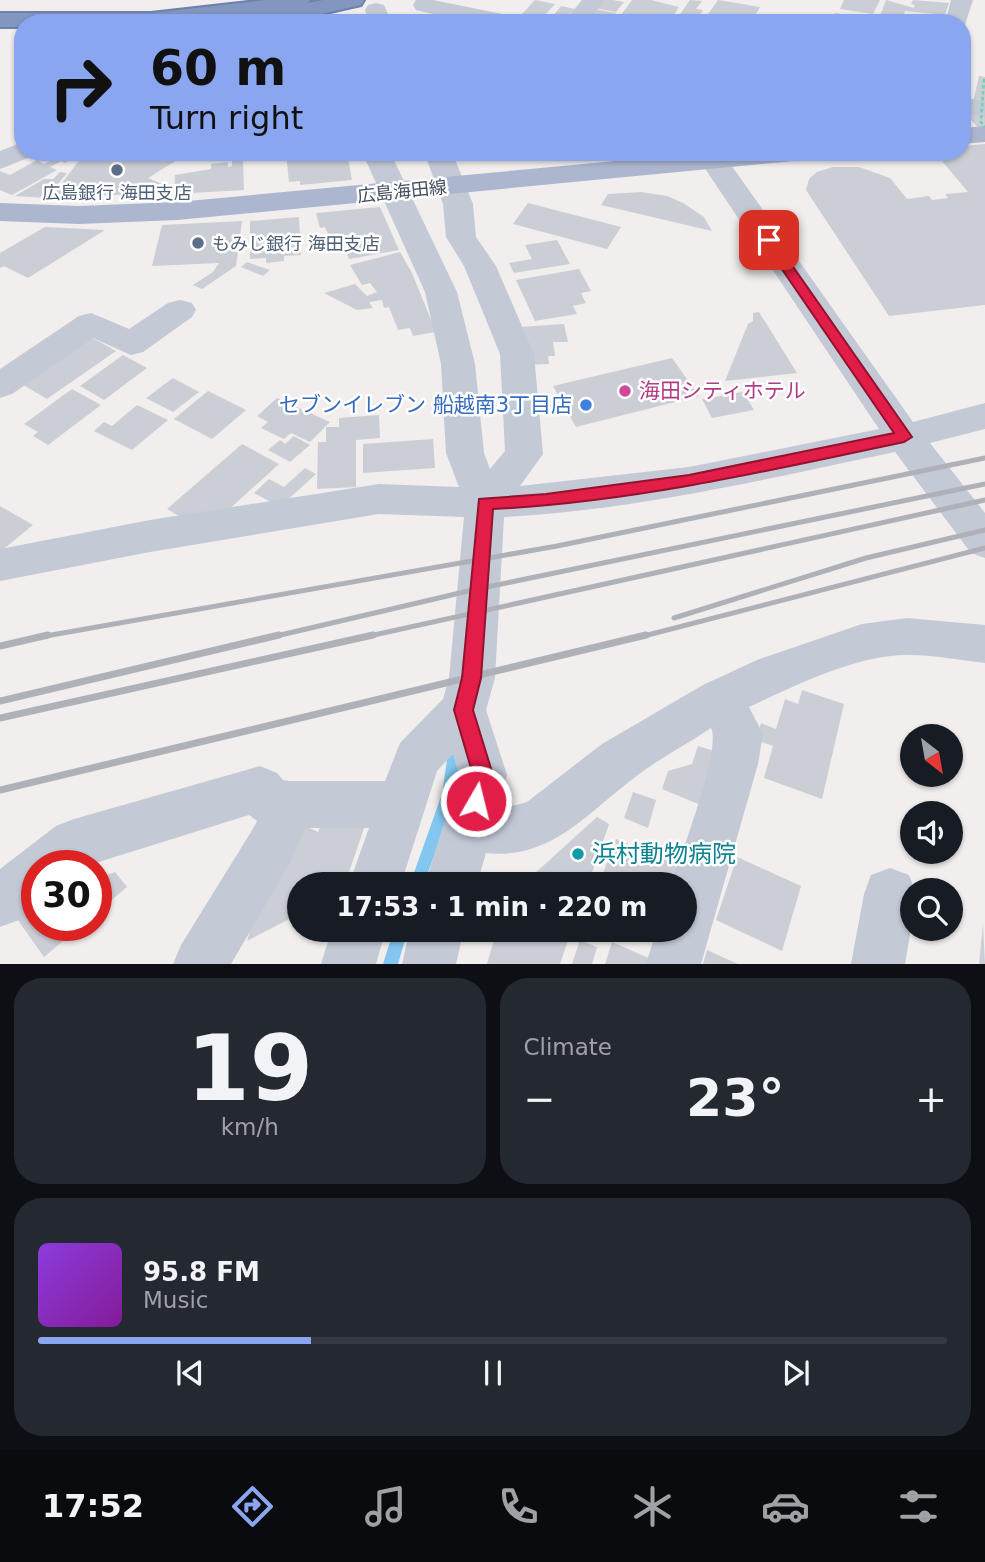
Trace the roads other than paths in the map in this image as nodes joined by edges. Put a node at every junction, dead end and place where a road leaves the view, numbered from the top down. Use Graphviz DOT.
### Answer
graph roads {
  1 [pos="172,0"];
  2 [pos="526,0"];
  3 [pos="594,0"];
  4 [pos="0,2"];
  5 [pos="306,5"];
  6 [pos="424,5"];
  7 [pos="370,7"];
  8 [pos="216,14"];
  9 [pos="278,14"];
  10 [pos="468,14"];
  11 [pos="515,14"];
  12 [pos="582,14"];
  13 [pos="382,161"];
  14 [pos="723,161"];
  15 [pos="714,162"];
  16 [pos="439,169"];
  17 [pos="401,191"];
  18 [pos="0,212"];
  19 [pos="180,310"];
  20 [pos="0,386"];
  21 [pos="985,416"];
  22 [pos="904,437"];
  23 [pos="485,503"];
  24 [pos="985,542"];
  25 [pos="0,565"];
  26 [pos="985,644"];
  27 [pos="719,699"];
  28 [pos="463,710"];
  29 [pos="403,804"];
  30 [pos="290,805"];
  31 [pos="469,827"];
  32 [pos="67,850"];
  33 [pos="379,872"];
  34 [pos="455,872"];
  35 [pos="21,885"];
  36 [pos="697,885"];
  37 [pos="890,894"];
  38 [pos="0,901"];
  39 [pos="355,942"];
  40 [pos="435,942"];
  41 [pos="442,942"];
  42 [pos="680,942"];
  43 [pos="200,964"];
  44 [pos="348,964"];
  45 [pos="429,964"];
  46 [pos="446,964"];
  47 [pos="673,964"];
  48 [pos="878,964"];
  1 -- 4 [label="highway"];
  2 -- 11 [label="street"];
  3 -- 12 [label="street"];
  5 -- 7 [label="highway"];
  5 -- 8 [label="highway"];
  5 -- 9 [label="highway"];
  6 -- 10 [label="street"];
  13 -- 17 [label="street"];
  14 -- 15 [label="main road, 広島海田線"];
  15 -- 16 [label="main road, 広島海田線"];
  15 -- 22 [label="street"];
  16 -- 17 [label="main road, 広島海田線"];
  16 -- 23 [label="street"];
  17 -- 18 [label="main road, 広島海田線"];
  17 -- 23 [label="street"];
  19 -- 20 [label="street"];
  21 -- 22 [label="street"];
  22 -- 23 [label="street"];
  22 -- 24 [label="street"];
  23 -- 25 [label="street"];
  23 -- 28 [label="street"];
  26 -- 27 [label="street"];
  27 -- 31 [label="street"];
  27 -- 36 [label="street"];
  28 -- 29 [label="street"];
  28 -- 31 [label="street"];
  29 -- 30 [label="street"];
  29 -- 33 [label="street"];
  30 -- 32 [label="street"];
  30 -- 43 [label="street"];
  31 -- 34 [label="street"];
  35 -- 38 [label="street"];
  37 -- 48 [label="street"];
  39 -- 44 [label="street"];
  40 -- 45 [label="street"];
  41 -- 46 [label="street"];
  42 -- 47 [label="street"];
}
